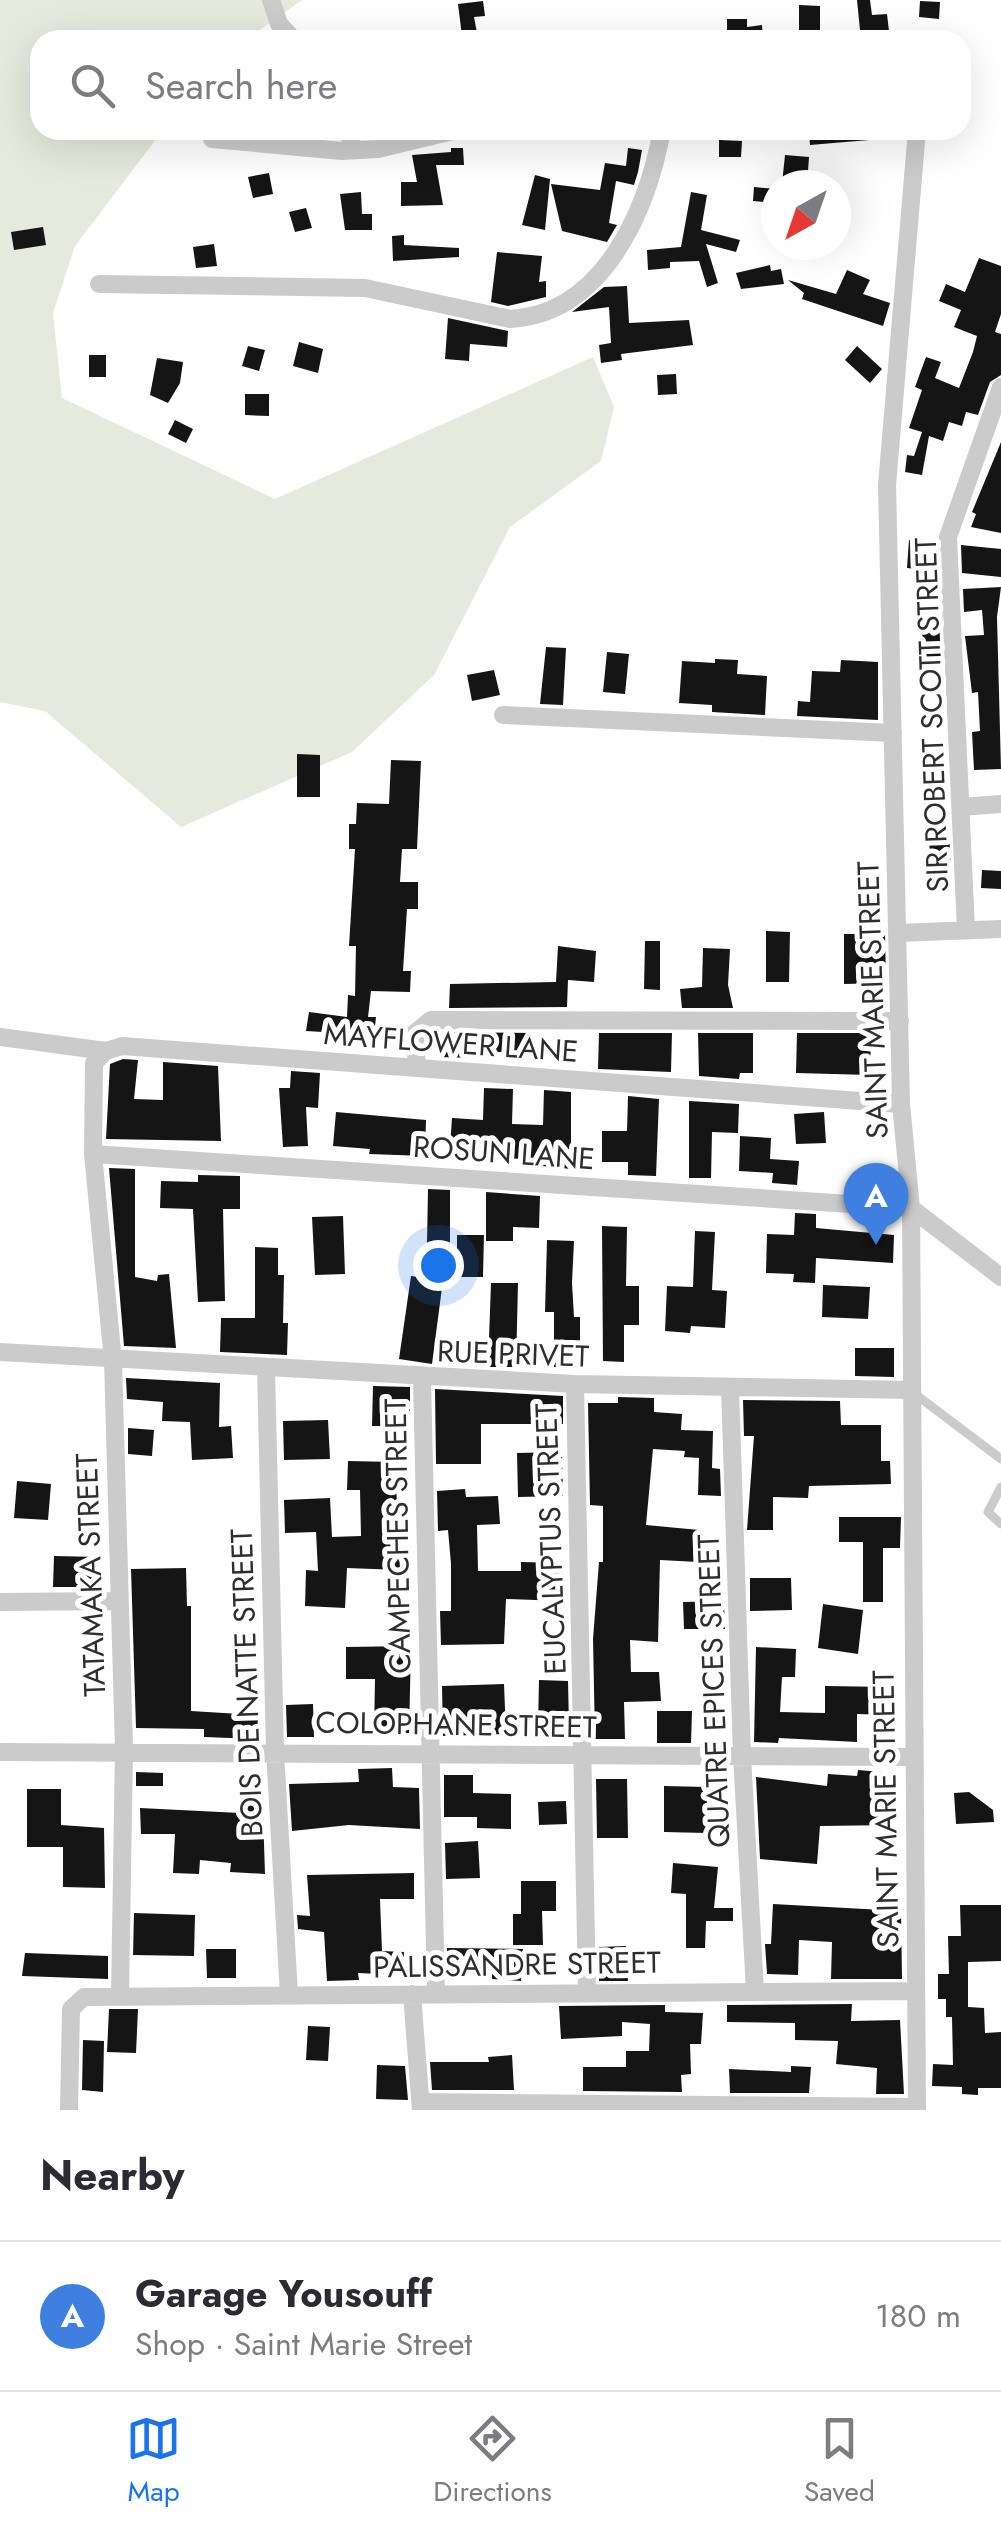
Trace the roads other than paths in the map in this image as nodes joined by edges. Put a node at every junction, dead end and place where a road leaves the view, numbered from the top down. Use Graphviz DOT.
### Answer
graph roads {
  1 [pos="271,0"];
  2 [pos="285,30"];
  3 [pos="225,140"];
  4 [pos="350,140"];
  5 [pos="415,140"];
  6 [pos="659,140"];
  7 [pos="916,140"];
  8 [pos="351,150"];
  9 [pos="99,284"];
  10 [pos="1001,386"];
  11 [pos="504,715"];
  12 [pos="893,733"];
  13 [pos="1001,804"];
  14 [pos="961,807"];
  15 [pos="1001,929"];
  16 [pos="966,930"];
  17 [pos="898,934"];
  18 [pos="900,1021"];
  19 [pos="0,1037"];
  20 [pos="106,1051"];
  21 [pos="416,1068"];
  22 [pos="901,1104"];
  23 [pos="93,1154"];
  24 [pos="910,1208"];
  25 [pos="1001,1277"];
  26 [pos="0,1352"];
  27 [pos="113,1361"];
  28 [pos="266,1368"];
  29 [pos="422,1378"];
  30 [pos="574,1384"];
  31 [pos="730,1388"];
  32 [pos="910,1390"];
  33 [pos="1001,1458"];
  34 [pos="1001,1487"];
  35 [pos="1001,1524"];
  36 [pos="0,1602"];
  37 [pos="119,1602"];
  38 [pos="124,1749"];
  39 [pos="274,1750"];
  40 [pos="0,1752"];
  41 [pos="430,1752"];
  42 [pos="584,1754"];
  43 [pos="742,1755"];
  44 [pos="912,1757"];
  45 [pos="756,1991"];
  46 [pos="915,1991"];
  47 [pos="587,1992"];
  48 [pos="436,1993"];
  49 [pos="412,1994"];
  50 [pos="120,1995"];
  51 [pos="288,1995"];
  52 [pos="421,2106"];
  53 [pos="917,2109"];
  54 [pos="70,2110"];
  1 -- 2 [label="street"];
  3 -- 8 [label="street"];
  4 -- 8 [label="street"];
  5 -- 8 [label="street"];
  6 -- 9 [label="street"];
  7 -- 12 [label="street, SAINT MARIE STREET"];
  10 -- 14 [label="street, SIR ROBERT SCOTT STREET"];
  11 -- 12 [label="street"];
  12 -- 17 [label="street, SAINT MARIE STREET"];
  13 -- 14 [label="street"];
  14 -- 16 [label="street, SIR ROBERT SCOTT STREET"];
  15 -- 16 [label="street"];
  16 -- 17 [label="street"];
  17 -- 18 [label="street, SAINT MARIE STREET"];
  18 -- 21 [label="street"];
  18 -- 22 [label="street, SAINT MARIE STREET"];
  19 -- 20 [label="street, MAYFLOWER LANE"];
  20 -- 21 [label="street, MAYFLOWER LANE"];
  20 -- 23 [label="street"];
  21 -- 22 [label="street, MAYFLOWER LANE"];
  22 -- 24 [label="street, SAINT MARIE STREET"];
  23 -- 24 [label="street, ROSUN LANE"];
  23 -- 27 [label="street, TATAMAKA STREET"];
  24 -- 25 [label="street"];
  24 -- 32 [label="street, SAINT MARIE STREET"];
  26 -- 27 [label="street, RUE PRIVET"];
  27 -- 28 [label="street, RUE PRIVET"];
  27 -- 37 [label="street, TATAMAKA STREET"];
  28 -- 29 [label="street, RUE PRIVET"];
  28 -- 39 [label="street, BOIS DE NATTE STREET"];
  29 -- 30 [label="street, RUE PRIVET"];
  29 -- 41 [label="street, CAMPECHES STREET"];
  30 -- 31 [label="street, RUE PRIVET"];
  30 -- 42 [label="street, EUCALYPTUS STREET"];
  31 -- 32 [label="street, RUE PRIVET"];
  31 -- 43 [label="street, QUATRE EPICES STREET"];
  32 -- 33 [label="lane"];
  32 -- 44 [label="street, SAINT MARIE STREET"];
  34 -- 35 [label="lane"];
  36 -- 37 [label="street"];
  37 -- 38 [label="street, TATAMAKA STREET"];
  38 -- 39 [label="street, COLOPHANE STREET"];
  38 -- 40 [label="street, COLOPHANE STREET"];
  38 -- 50 [label="street, TATAMAKA STREET"];
  39 -- 41 [label="street, COLOPHANE STREET"];
  39 -- 51 [label="street, BOIS DE NATTE STREET"];
  41 -- 42 [label="street, COLOPHANE STREET"];
  41 -- 48 [label="street, CAMPECHES STREET"];
  42 -- 43 [label="street, COLOPHANE STREET"];
  42 -- 47 [label="street, EUCALYPTUS STREET"];
  43 -- 44 [label="street, COLOPHANE STREET"];
  43 -- 45 [label="street, QUATRE EPICES STREET"];
  44 -- 46 [label="street, SAINT MARIE STREET"];
  45 -- 46 [label="street, PALISSANDRE STREET"];
  45 -- 47 [label="street, PALISSANDRE STREET"];
  46 -- 53 [label="street, SAINT MARIE STREET"];
  47 -- 48 [label="street, PALISSANDRE STREET"];
  48 -- 49 [label="street, PALISSANDRE STREET"];
  49 -- 51 [label="street, PALISSANDRE STREET"];
  49 -- 52 [label="street"];
  50 -- 51 [label="street, PALISSANDRE STREET"];
  50 -- 54 [label="street, PALISSANDRE STREET"];
  52 -- 53 [label="street"];
}
